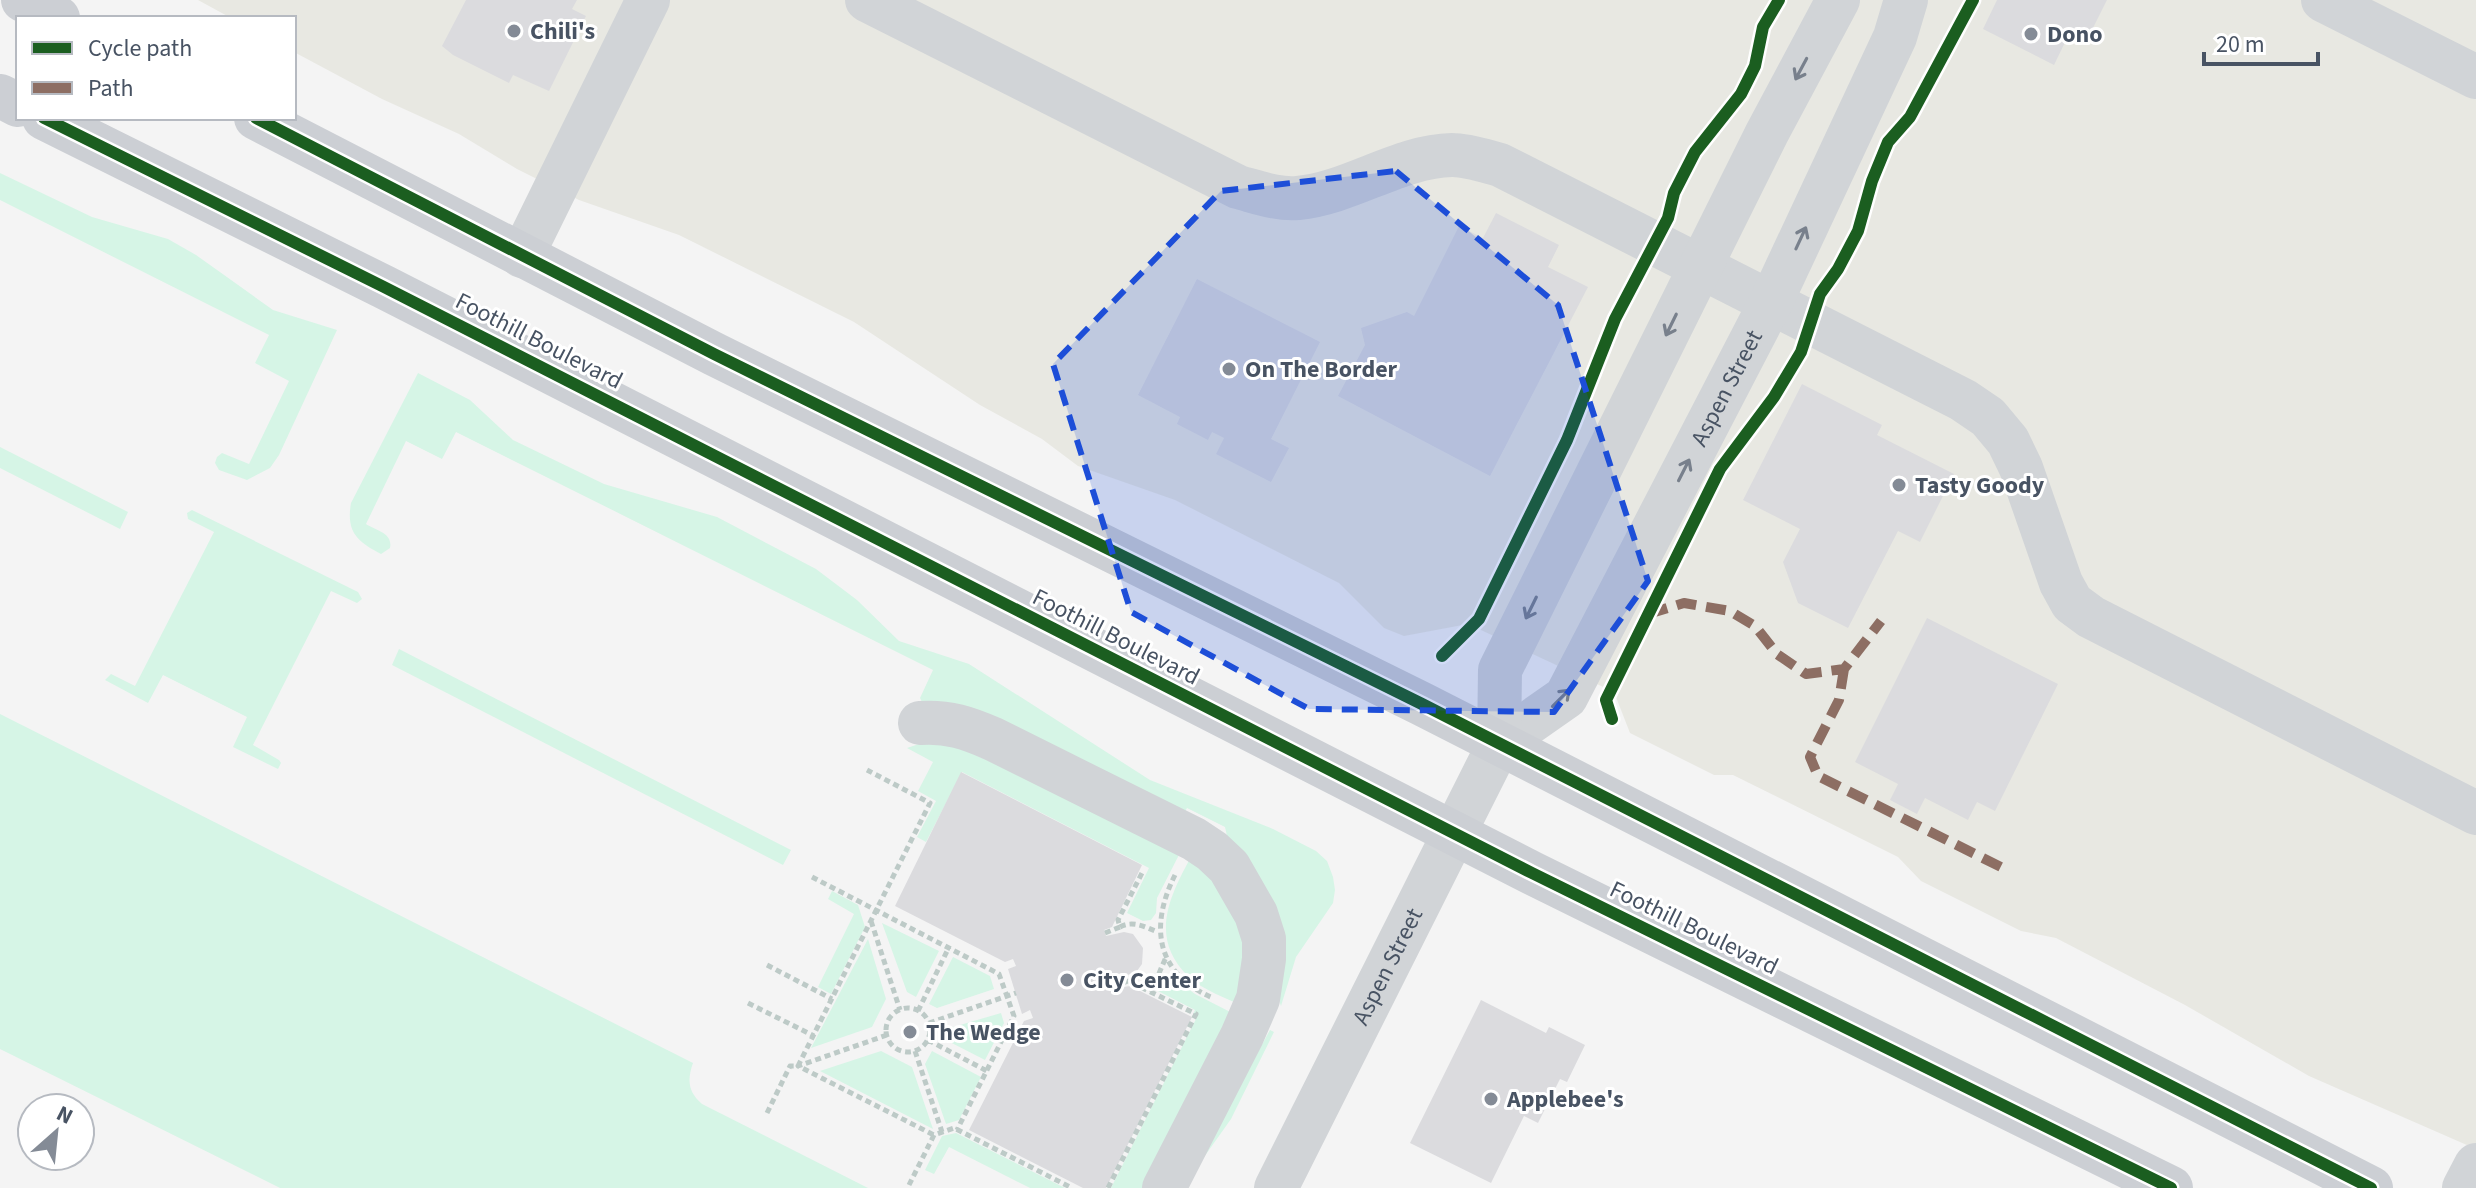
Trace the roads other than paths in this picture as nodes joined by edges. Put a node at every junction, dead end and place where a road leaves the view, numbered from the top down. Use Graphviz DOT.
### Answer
graph roads {
  1 [pos="23,0"];
  2 [pos="648,0"];
  3 [pos="867,0"];
  4 [pos="1838,0"];
  5 [pos="1906,0"];
  6 [pos="2323,0"];
  7 [pos="54,16"];
  8 [pos="2476,77"];
  9 [pos="48,120"];
  10 [pos="260,120"];
  11 [pos="522,256"];
  12 [pos="1700,267"];
  13 [pos="1771,302"];
  14 [pos="920,723"];
  15 [pos="1499,744"];
  16 [pos="2476,813"];
  17 [pos="1455,833"];
  18 [pos="2476,1165"];
  19 [pos="1164,1188"];
  20 [pos="1276,1188"];
  21 [pos="2171,1188"];
  22 [pos="2371,1188"];
  23 [pos="2464,1188"];
  1 -- 7 [label="main road"];
  2 -- 11 [label="street"];
  3 -- 12 [label="street"];
  4 -- 12 [label="street, Aspen Street, one-way"];
  13 -- 5 [label="street, Aspen Street, one-way"];
  6 -- 8 [label="street"];
  9 -- 17 [label="main road, Foothill Boulevard"];
  10 -- 11 [label="main road"];
  11 -- 15 [label="main road"];
  12 -- 13 [label="street"];
  12 -- 15 [label="street, Aspen Street, one-way"];
  15 -- 13 [label="street, Aspen Street, one-way"];
  13 -- 16 [label="street"];
  14 -- 19 [label="street"];
  15 -- 17 [label="street, Aspen Street"];
  15 -- 22 [label="main road"];
  17 -- 20 [label="street, Aspen Street"];
  17 -- 21 [label="main road, Foothill Boulevard"];
  18 -- 23 [label="street"];
}
